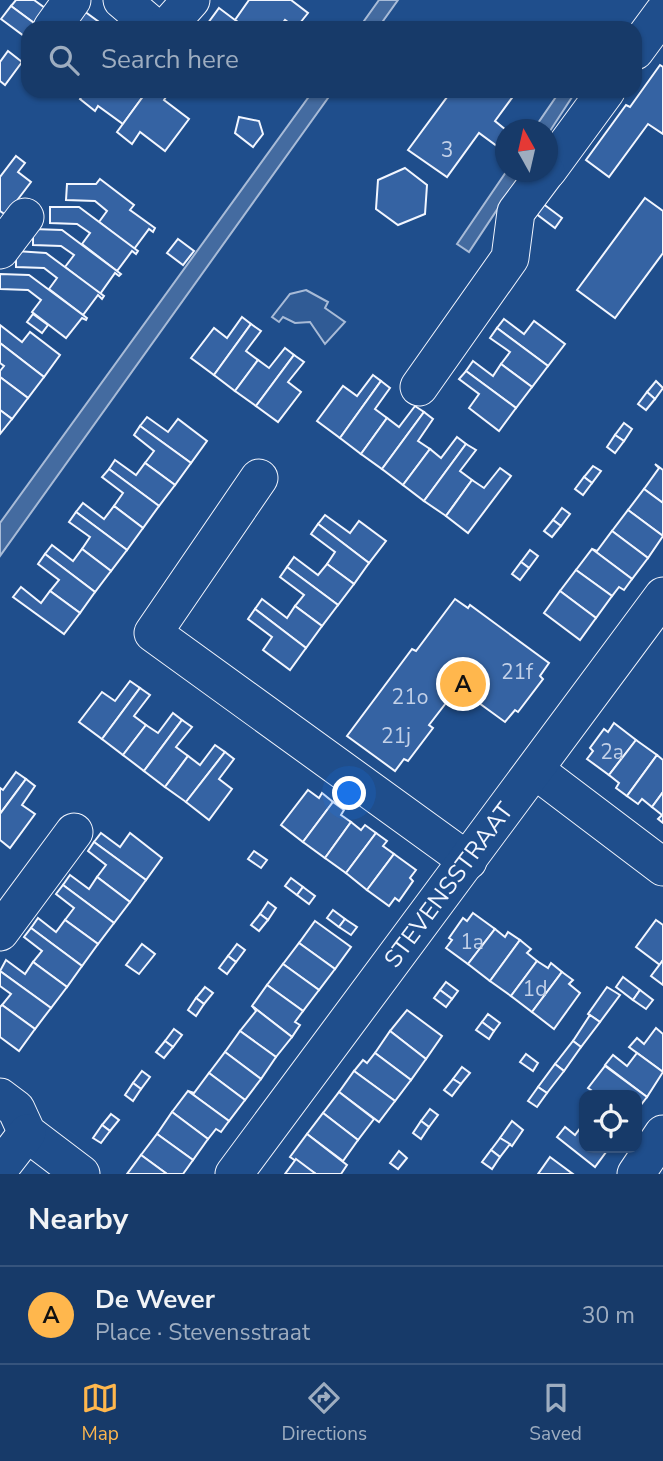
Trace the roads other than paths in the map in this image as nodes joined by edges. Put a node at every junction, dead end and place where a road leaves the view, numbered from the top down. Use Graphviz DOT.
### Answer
graph roads {
  1 [pos="72,0"];
  2 [pos="122,0"];
  3 [pos="191,0"];
  4 [pos="663,13"];
  5 [pos="57,21"];
  6 [pos="147,21"];
  7 [pos="172,21"];
  8 [pos="642,42"];
  9 [pos="601,98"];
  10 [pos="558,156"];
  11 [pos="539,182"];
  12 [pos="25,217"];
  13 [pos="0,250"];
  14 [pos="419,387"];
  15 [pos="259,478"];
  16 [pos="663,596"];
  17 [pos="535,771"];
  18 [pos="74,832"];
  19 [pos="468,861"];
  20 [pos="663,867"];
  21 [pos="0,932"];
  22 [pos="0,1097"];
  23 [pos="27,1133"];
  24 [pos="663,1134"];
  25 [pos="0,1168"];
  26 [pos="81,1174"];
  27 [pos="234,1174"];
  28 [pos="636,1174"];
  1 -- 5 [label="street"];
  2 -- 6 [label="street"];
  3 -- 7 [label="street"];
  4 -- 8 [label="street"];
  9 -- 10 [label="street"];
  11 -- 14 [label="street"];
  12 -- 13 [label="street"];
  15 -- 19 [label="street"];
  16 -- 17 [label="street, STEVENSSTRAAT"];
  17 -- 19 [label="street, STEVENSSTRAAT"];
  17 -- 20 [label="street"];
  18 -- 21 [label="street"];
  19 -- 27 [label="street, STEVENSSTRAAT"];
  22 -- 23 [label="street"];
  23 -- 25 [label="street"];
  23 -- 26 [label="street"];
  24 -- 28 [label="street"];
}
